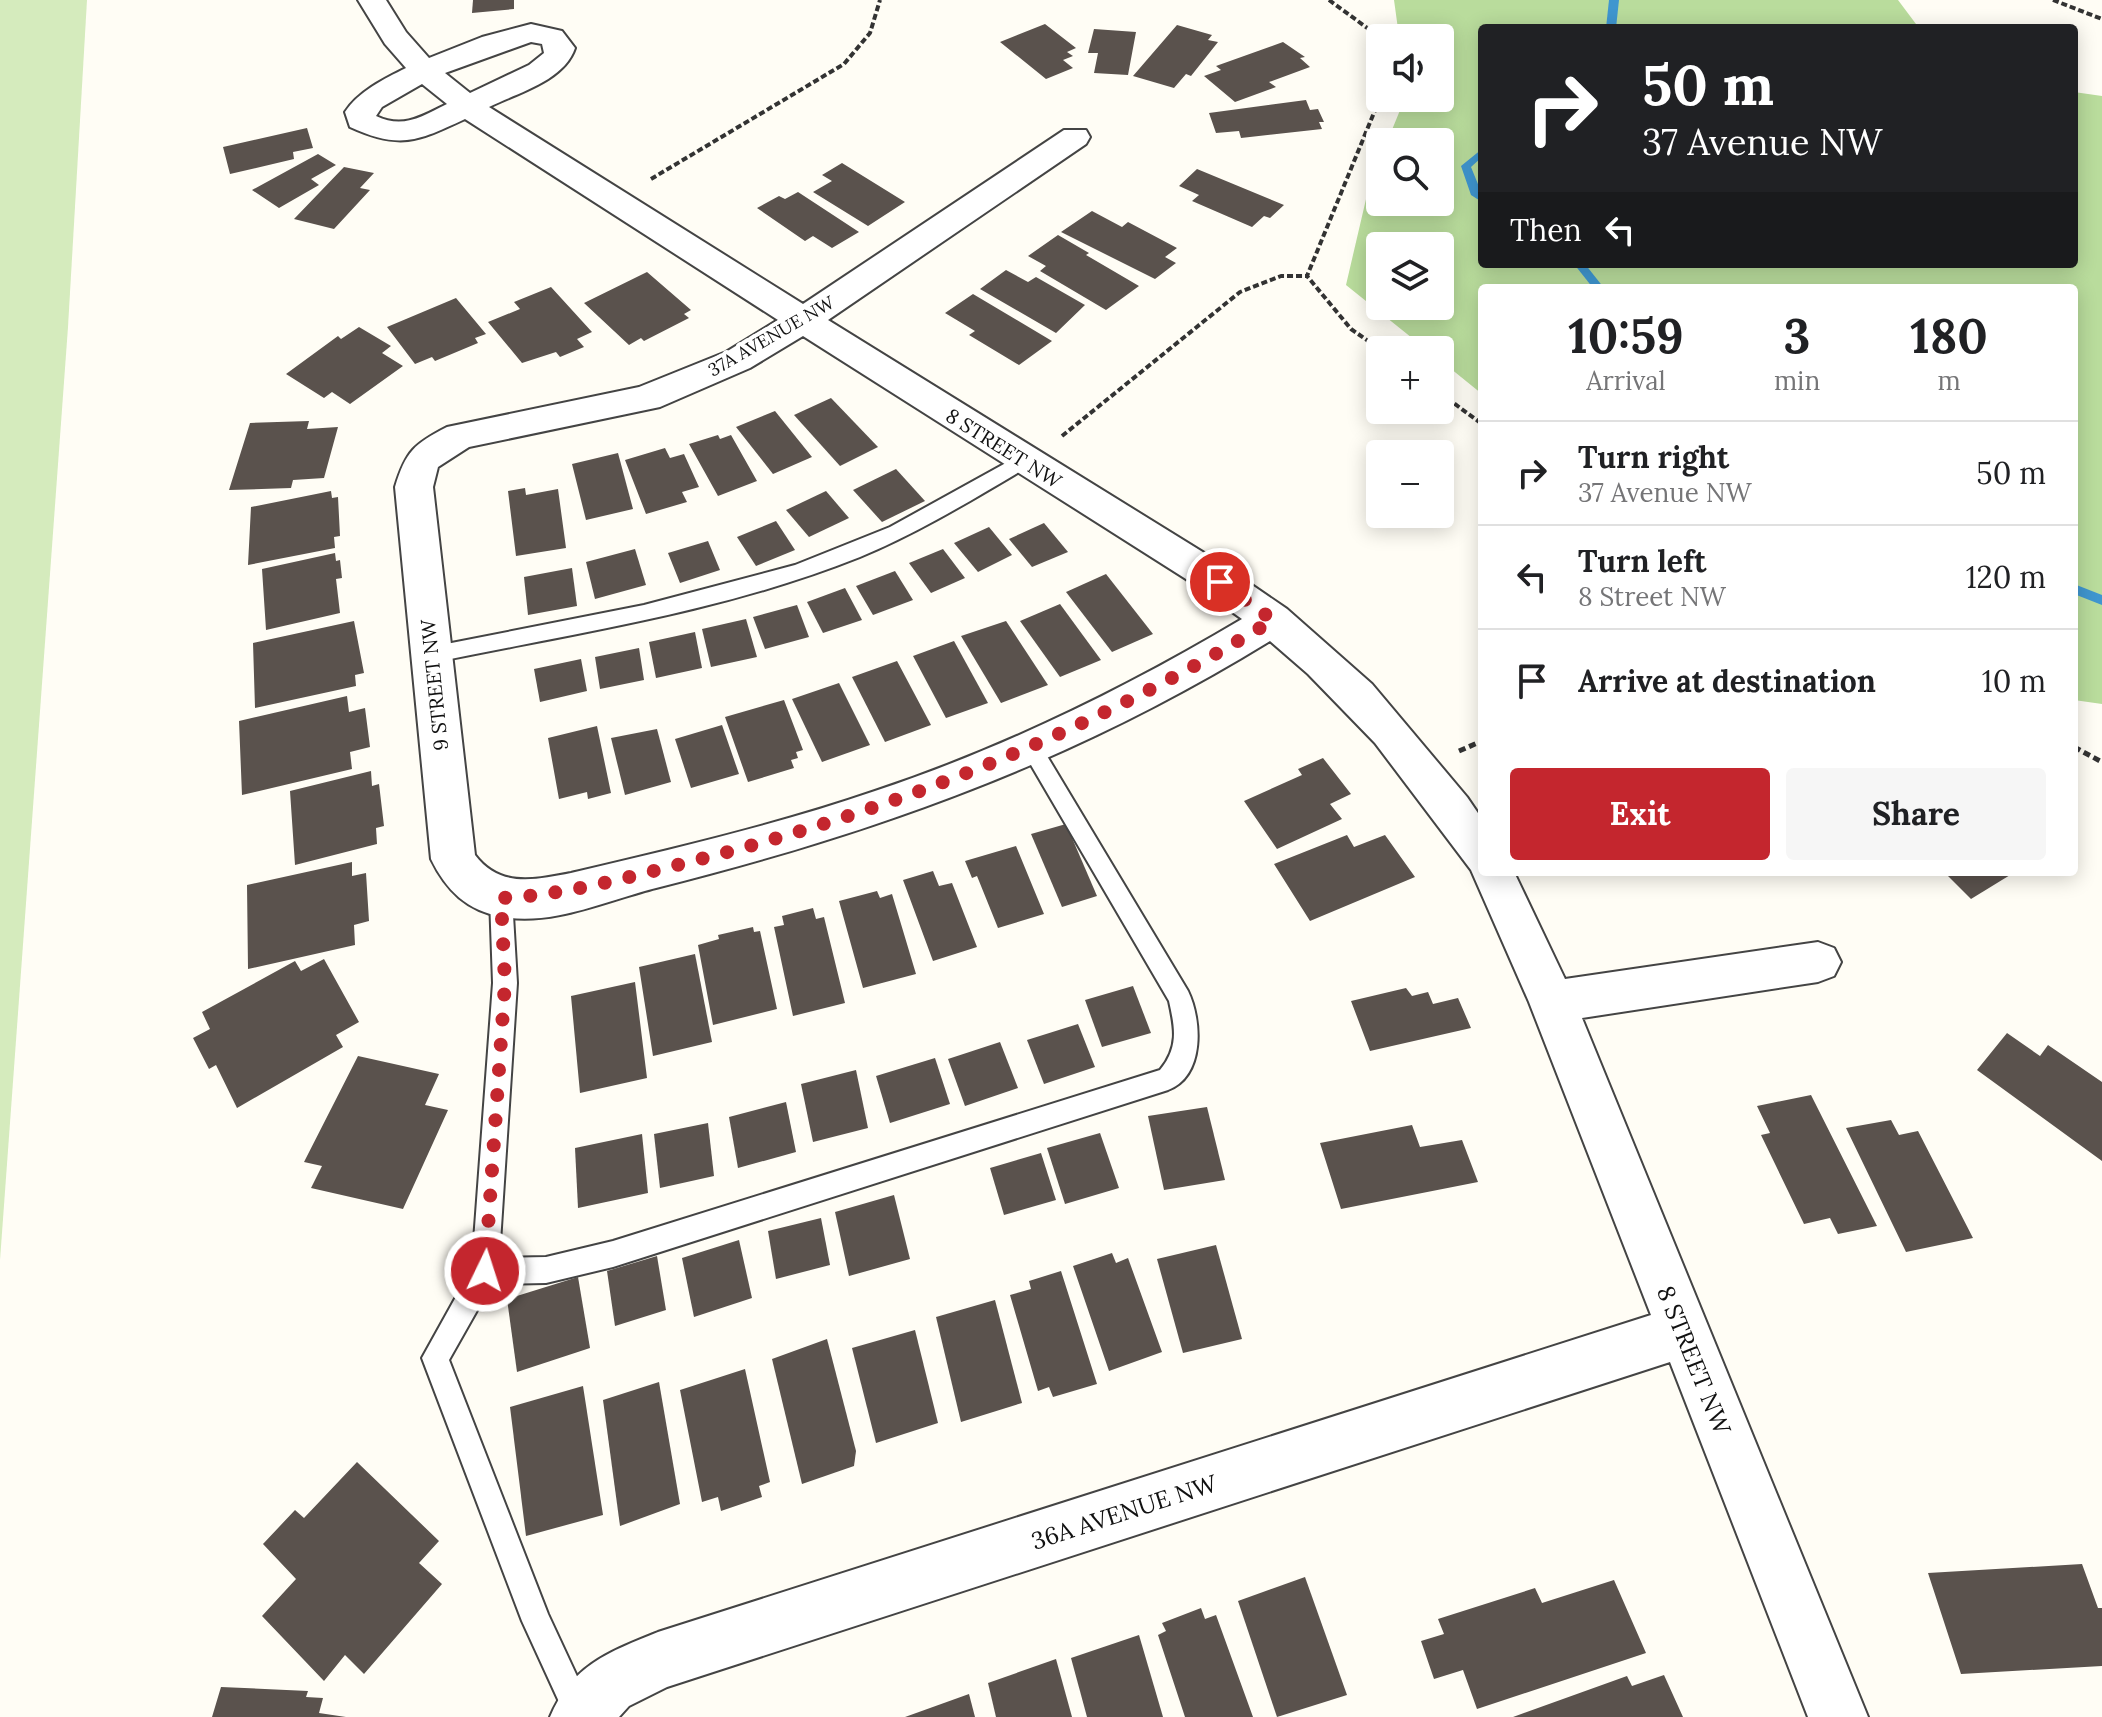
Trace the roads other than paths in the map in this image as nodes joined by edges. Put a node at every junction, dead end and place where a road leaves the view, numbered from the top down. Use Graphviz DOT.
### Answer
graph roads {
  1 [pos="372,0"];
  2 [pos="427,71"];
  3 [pos="468,106"];
  4 [pos="1075,137"];
  5 [pos="802,321"];
  6 [pos="431,451"];
  7 [pos="1024,460"];
  8 [pos="1273,620"];
  9 [pos="431,655"];
  10 [pos="1031,747"];
  11 [pos="1478,849"];
  12 [pos="1494,876"];
  13 [pos="501,898"];
  14 [pos="1818,962"];
  15 [pos="1552,1002"];
  16 [pos="485,1271"];
  17 [pos="1682,1332"];
  18 [pos="580,1716"];
  19 [pos="1838,1717"];
  1 -- 2 [label="street, 8 STREET NW"];
  2 -- 3 [label="street, 8 STREET NW"];
  2 -- 3 [label="street"];
  2 -- 3 [label="street"];
  3 -- 5 [label="street, 8 STREET NW"];
  4 -- 5 [label="street, 37A AVENUE NW"];
  5 -- 6 [label="street, 37A AVENUE NW"];
  5 -- 7 [label="street, 8 STREET NW"];
  6 -- 9 [label="street, 9 STREET NW"];
  7 -- 8 [label="street, 8 STREET NW"];
  7 -- 9 [label="lane"];
  8 -- 10 [label="street"];
  8 -- 11 [label="street, 8 STREET NW"];
  9 -- 13 [label="street, 9 STREET NW"];
  10 -- 13 [label="street"];
  10 -- 16 [label="lane"];
  12 -- 15 [label="street, 8 STREET NW"];
  13 -- 16 [label="lane"];
  14 -- 15 [label="street"];
  15 -- 17 [label="street, 8 STREET NW"];
  16 -- 18 [label="lane"];
  17 -- 18 [label="street, 36A AVENUE NW"];
  17 -- 19 [label="street, 8 STREET NW"];
}
